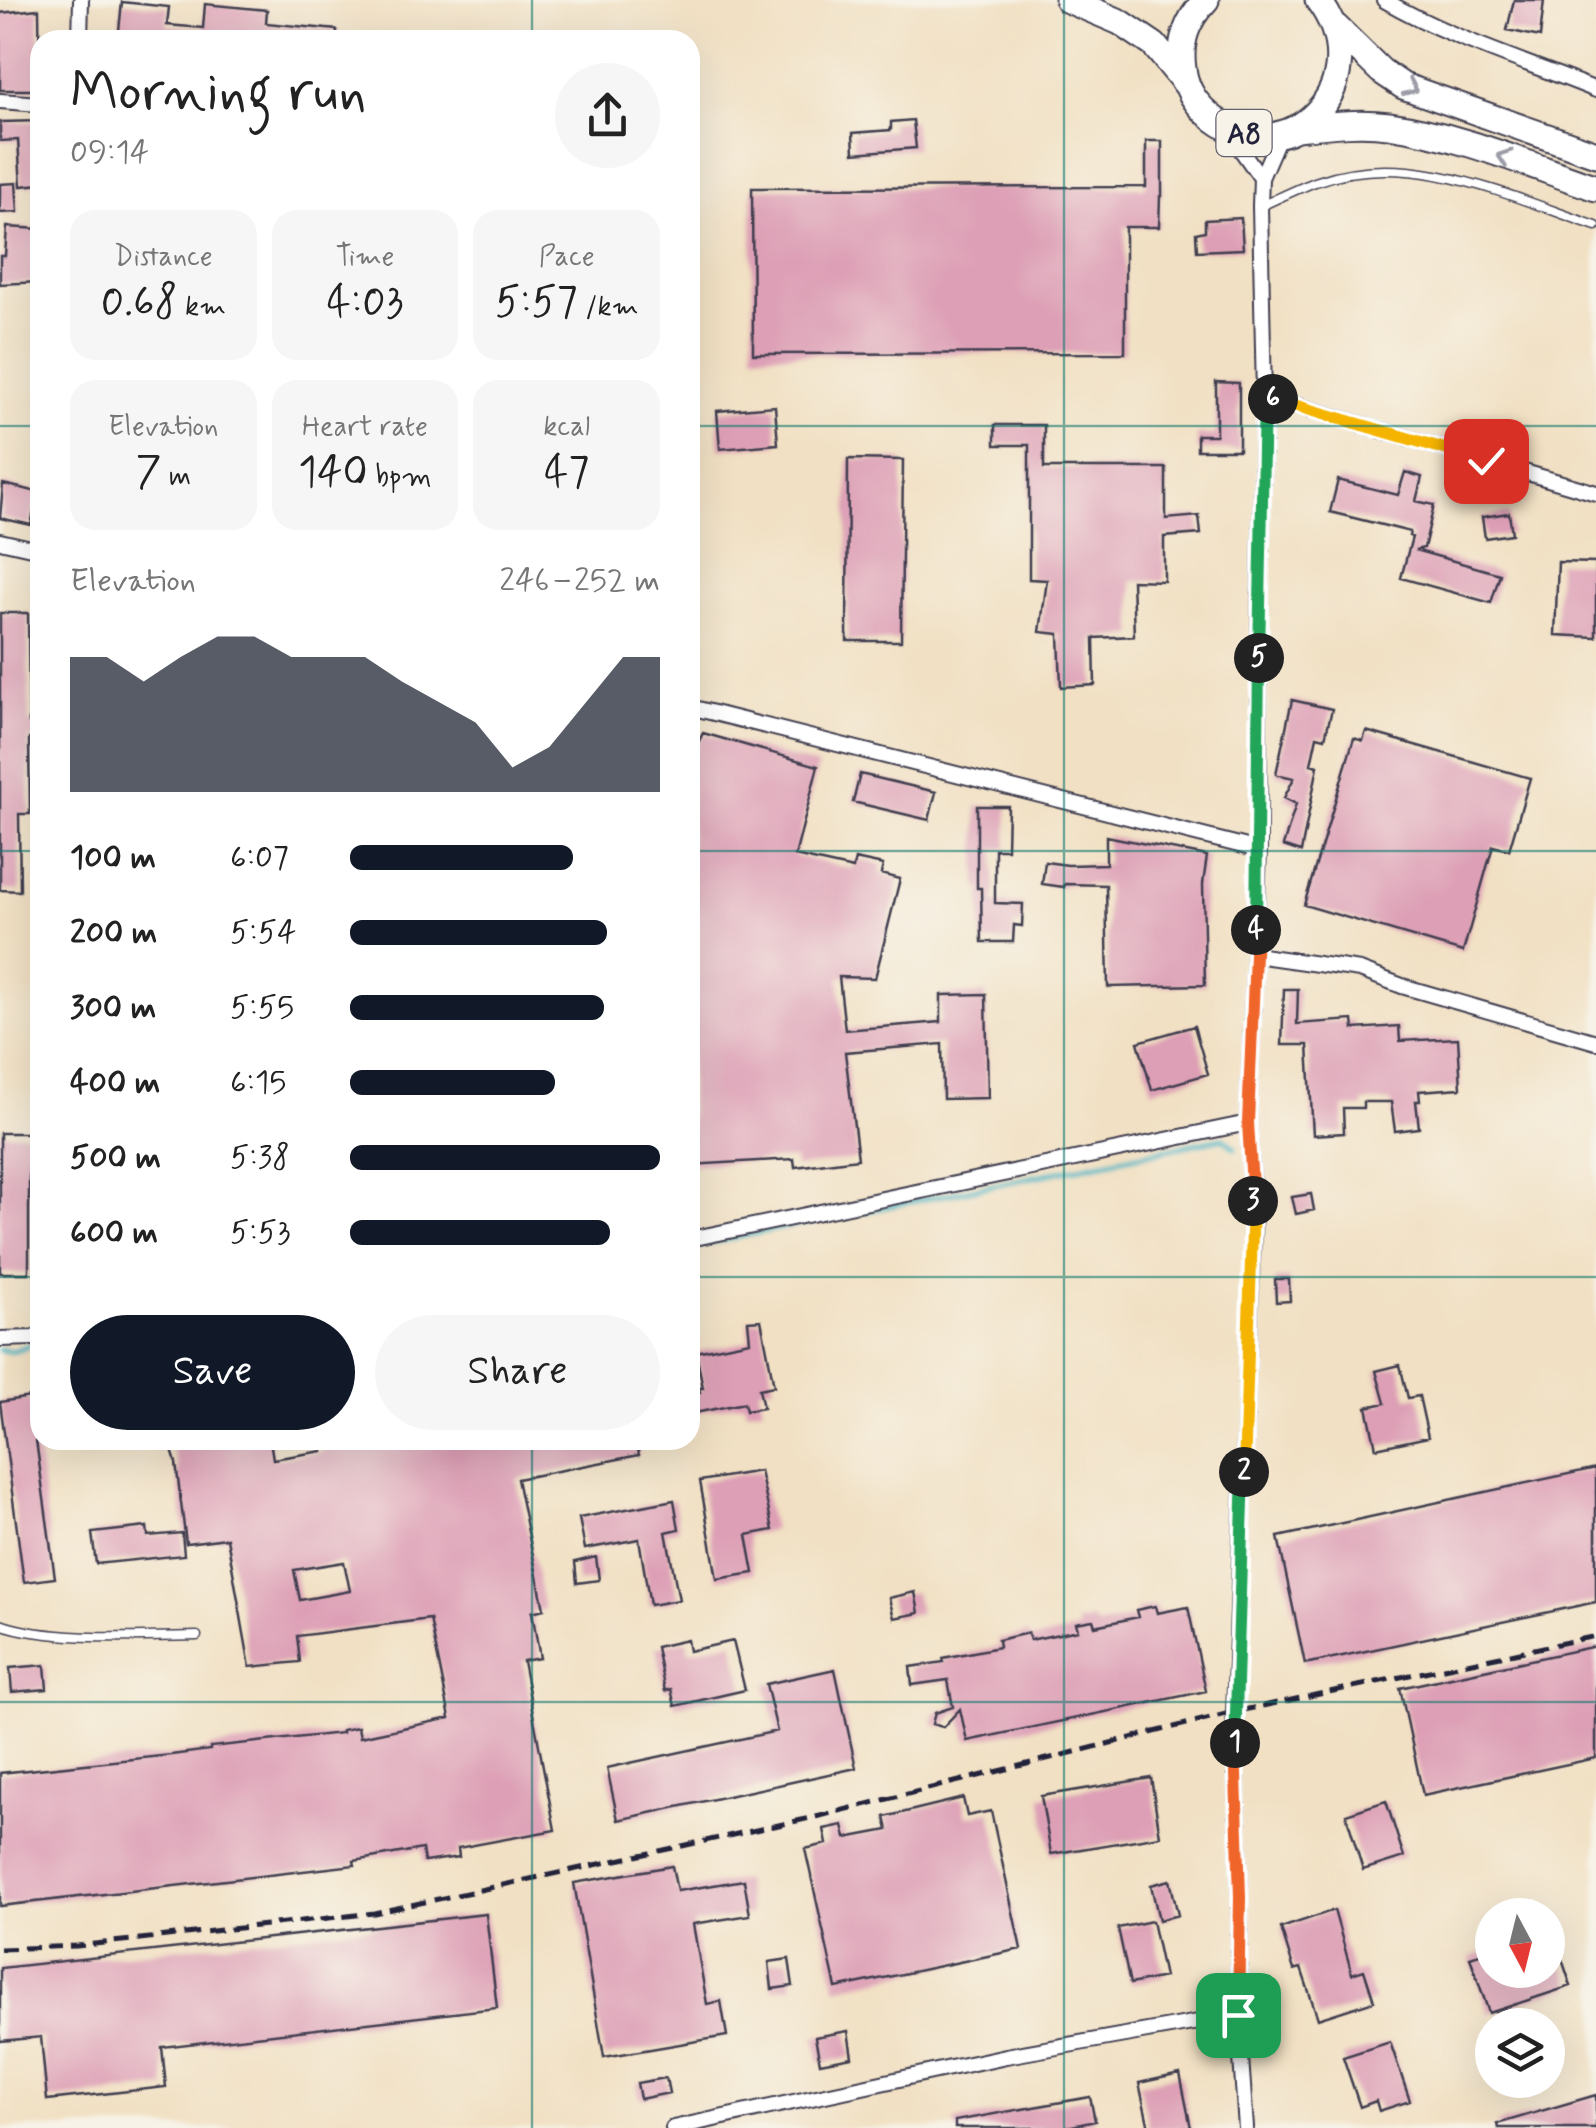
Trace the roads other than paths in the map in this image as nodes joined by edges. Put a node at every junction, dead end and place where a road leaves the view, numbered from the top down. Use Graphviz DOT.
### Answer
graph roads {
  1 [pos="81,0"];
  2 [pos="1068,0"];
  3 [pos="1206,0"];
  4 [pos="1318,0"];
  5 [pos="1384,0"];
  6 [pos="1336,27"];
  7 [pos="80,30"];
  8 [pos="1186,84"];
  9 [pos="1596,90"];
  10 [pos="0,101"];
  11 [pos="30,103"];
  12 [pos="1224,127"];
  13 [pos="1289,131"];
  14 [pos="1596,154"];
  15 [pos="1261,178"];
  16 [pos="1596,188"];
  17 [pos="1260,206"];
  18 [pos="1596,226"];
  19 [pos="1264,396"];
  20 [pos="1596,493"];
  21 [pos="0,542"];
  22 [pos="30,548"];
  23 [pos="700,710"];
  24 [pos="1258,850"];
  25 [pos="1255,955"];
  26 [pos="1596,1042"];
  27 [pos="1248,1123"];
  28 [pos="700,1237"];
  29 [pos="0,1338"];
  30 [pos="30,1338"];
  31 [pos="0,1624"];
  32 [pos="197,1636"];
  33 [pos="1238,2015"];
  34 [pos="673,2128"];
  35 [pos="1246,2128"];
  1 -- 7 [label="street"];
  2 -- 8 [label="highway, A8"];
  3 -- 8 [label="highway, A8"];
  4 -- 6 [label="highway"];
  5 -- 9 [label="street"];
  6 -- 13 [label="highway, A8"];
  6 -- 14 [label="highway, one-way"];
  8 -- 12 [label="highway, A8"];
  10 -- 11 [label="street"];
  12 -- 13 [label="highway, A8"];
  12 -- 15 [label="street"];
  13 -- 15 [label="street"];
  16 -- 13 [label="highway, A8, one-way"];
  15 -- 17 [label="street"];
  17 -- 18 [label="lane"];
  17 -- 19 [label="street"];
  19 -- 20 [label="street"];
  19 -- 24 [label="street"];
  21 -- 22 [label="street"];
  23 -- 24 [label="street"];
  24 -- 25 [label="street"];
  25 -- 26 [label="street"];
  25 -- 27 [label="street"];
  27 -- 28 [label="street"];
  27 -- 33 [label="street"];
  29 -- 30 [label="street"];
  31 -- 32 [label="lane"];
  33 -- 34 [label="street"];
  33 -- 35 [label="street"];
}
